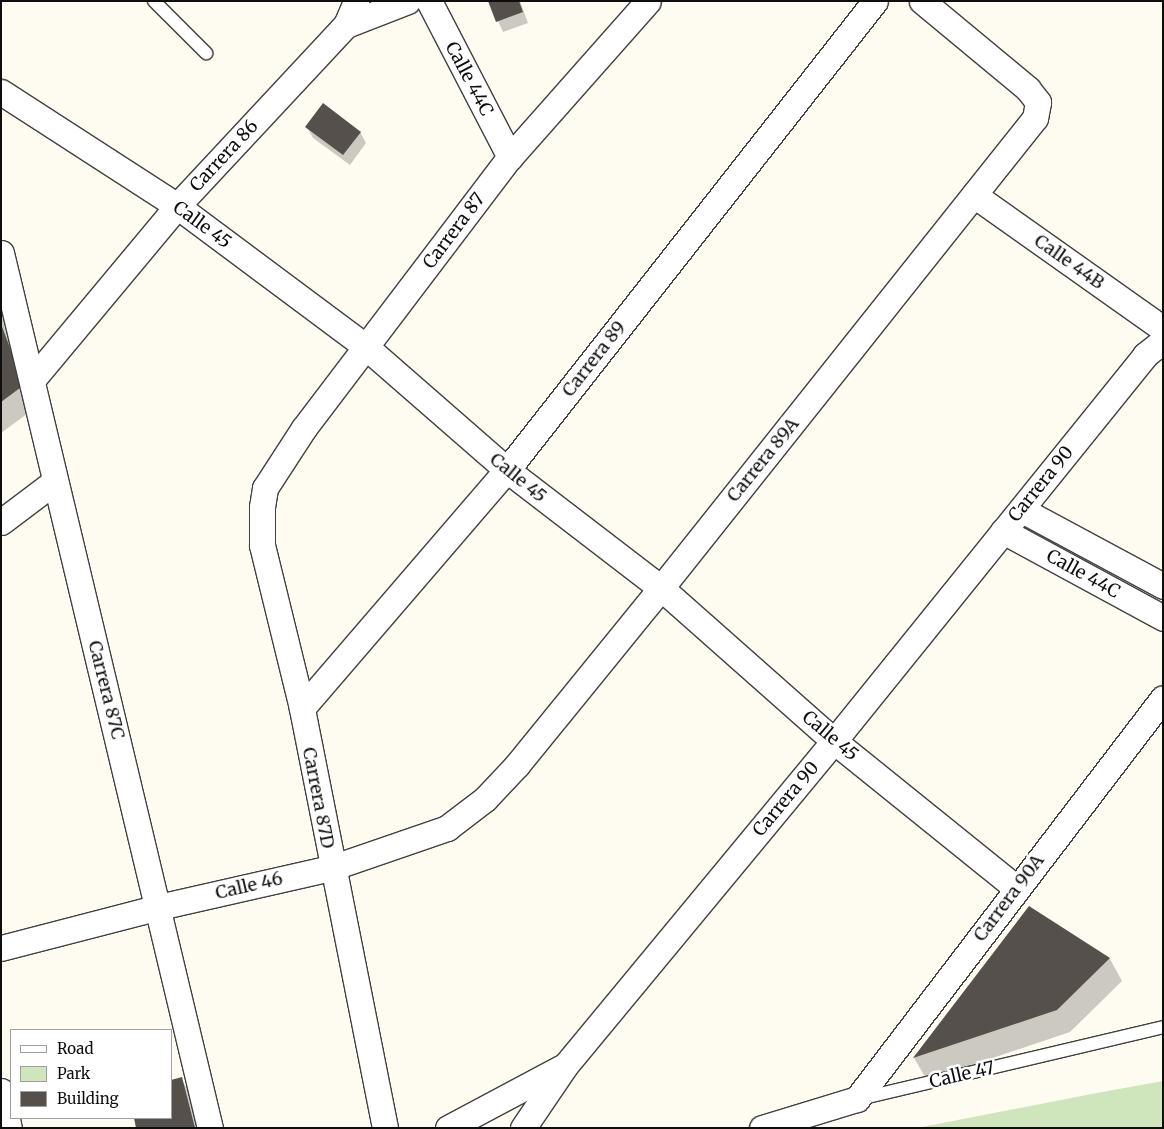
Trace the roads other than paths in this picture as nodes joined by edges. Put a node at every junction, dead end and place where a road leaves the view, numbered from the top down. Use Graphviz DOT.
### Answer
graph roads {
  1 [pos="154,1"];
  2 [pos="356,1"];
  3 [pos="408,1"];
  4 [pos="429,1"];
  5 [pos="648,1"];
  6 [pos="875,1"];
  7 [pos="922,1"];
  8 [pos="346,25"];
  9 [pos="206,53"];
  10 [pos="1,92"];
  11 [pos="510,158"];
  12 [pos="974,195"];
  13 [pos="177,206"];
  14 [pos="1,253"];
  15 [pos="1158,333"];
  16 [pos="366,347"];
  17 [pos="33,379"];
  18 [pos="507,470"];
  19 [pos="274,471"];
  20 [pos="54,482"];
  21 [pos="1022,510"];
  22 [pos="1,522"];
  23 [pos="1003,531"];
  24 [pos="1163,586"];
  25 [pos="660,588"];
  26 [pos="1163,618"];
  27 [pos="1163,698"];
  28 [pos="302,708"];
  29 [pos="834,741"];
  30 [pos="485,799"];
  31 [pos="332,868"];
  32 [pos="1016,888"];
  33 [pos="159,906"];
  34 [pos="1,948"];
  35 [pos="1163,1027"];
  36 [pos="565,1066"];
  37 [pos="1,1091"];
  38 [pos="858,1100"];
  39 [pos="9,1128"];
  40 [pos="210,1128"];
  41 [pos="385,1128"];
  42 [pos="448,1128"];
  43 [pos="523,1128"];
  44 [pos="762,1128"];
  1 -- 9 [label="lane"];
  2 -- 8 [label="street, Carrera 86"];
  3 -- 8 [label="street"];
  4 -- 11 [label="street, Calle 44C"];
  5 -- 11 [label="street, Carrera 87"];
  6 -- 18 [label="street, Carrera 89"];
  7 -- 12 [label="street, Carrera 89A"];
  8 -- 13 [label="street, Carrera 86"];
  10 -- 13 [label="street, Calle 45"];
  11 -- 16 [label="street, Carrera 87"];
  12 -- 15 [label="street, Calle 44B"];
  12 -- 25 [label="street, Carrera 89A"];
  13 -- 16 [label="street, Calle 45"];
  13 -- 17 [label="street, Carrera 86"];
  14 -- 17 [label="street, Carrera 87C"];
  15 -- 21 [label="street, Carrera 90"];
  16 -- 18 [label="street, Calle 45"];
  16 -- 19 [label="street, Carrera 87"];
  17 -- 20 [label="street, Carrera 87C"];
  18 -- 25 [label="street, Calle 45"];
  18 -- 28 [label="street, Carrera 89"];
  19 -- 28 [label="street, Carrera 87D"];
  20 -- 22 [label="street"];
  20 -- 33 [label="street, Carrera 87C"];
  21 -- 23 [label="street, Carrera 90"];
  21 -- 24 [label="street, Calle 44C"];
  23 -- 26 [label="street, Calle 44C"];
  23 -- 29 [label="street, Carrera 90"];
  25 -- 29 [label="street, Calle 45"];
  25 -- 30 [label="street, Carrera 89A"];
  27 -- 32 [label="street, Carrera 90A"];
  28 -- 31 [label="street, Carrera 87D"];
  29 -- 32 [label="street, Calle 45"];
  29 -- 36 [label="street, Carrera 90"];
  30 -- 31 [label="street, Calle 46"];
  31 -- 33 [label="street, Calle 46"];
  31 -- 41 [label="street, Carrera 87D"];
  32 -- 38 [label="street, Carrera 90A"];
  33 -- 34 [label="street, Calle 46"];
  33 -- 40 [label="street, Carrera 87C"];
  35 -- 38 [label="lane, Calle 47"];
  36 -- 42 [label="street"];
  36 -- 43 [label="street, Carrera 90"];
  37 -- 39 [label="street"];
  38 -- 44 [label="street, Calle 47"];
}
